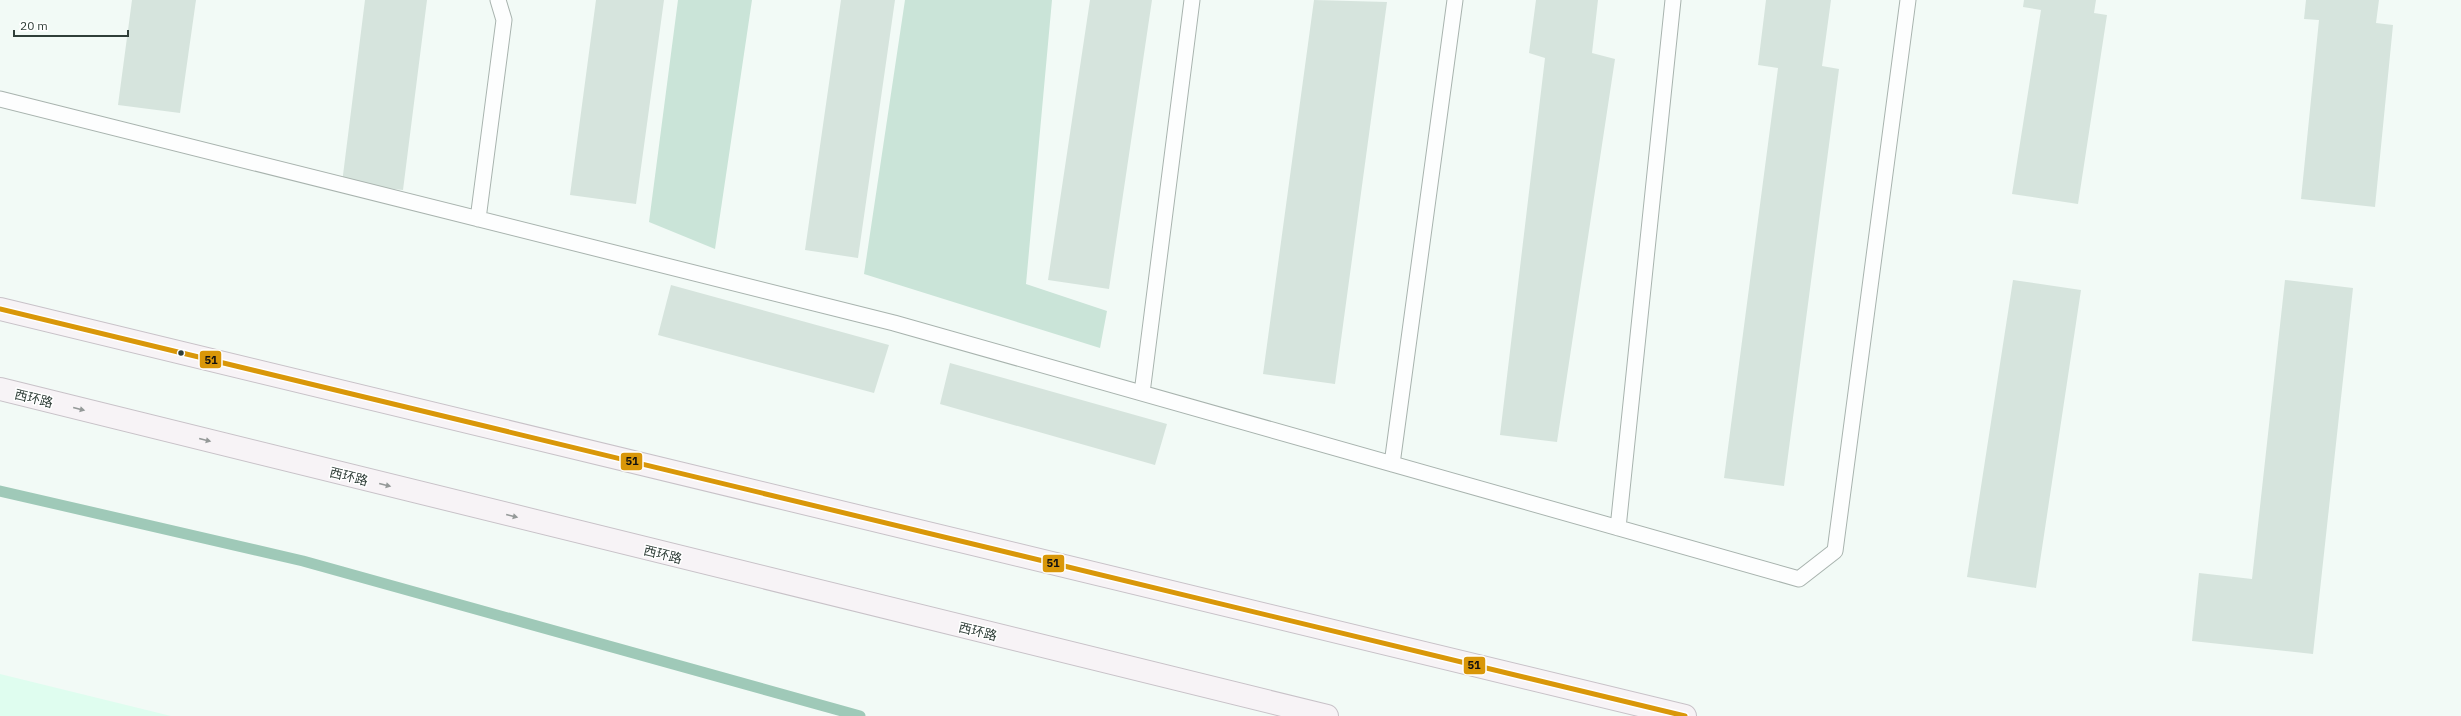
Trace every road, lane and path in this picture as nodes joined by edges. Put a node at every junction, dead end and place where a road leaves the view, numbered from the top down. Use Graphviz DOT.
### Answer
graph roads {
  1 [pos="498,0"];
  2 [pos="1192,0"];
  3 [pos="1455,0"];
  4 [pos="1673,0"];
  5 [pos="1908,0"];
  6 [pos="0,99"];
  7 [pos="478,219"];
  8 [pos="0,309"];
  9 [pos="0,390"];
  10 [pos="1142,393"];
  11 [pos="1392,464"];
  12 [pos="1618,528"];
  13 [pos="1327,716"];
  14 [pos="1685,716"];
  1 -- 7 [label="lane"];
  2 -- 10 [label="lane"];
  3 -- 11 [label="lane"];
  4 -- 12 [label="lane"];
  5 -- 12 [label="lane"];
  6 -- 7 [label="lane"];
  7 -- 10 [label="lane"];
  8 -- 14 [label="main road"];
  9 -- 13 [label="main road, 西环路, one-way"];
  10 -- 11 [label="lane"];
  11 -- 12 [label="lane"];
}
